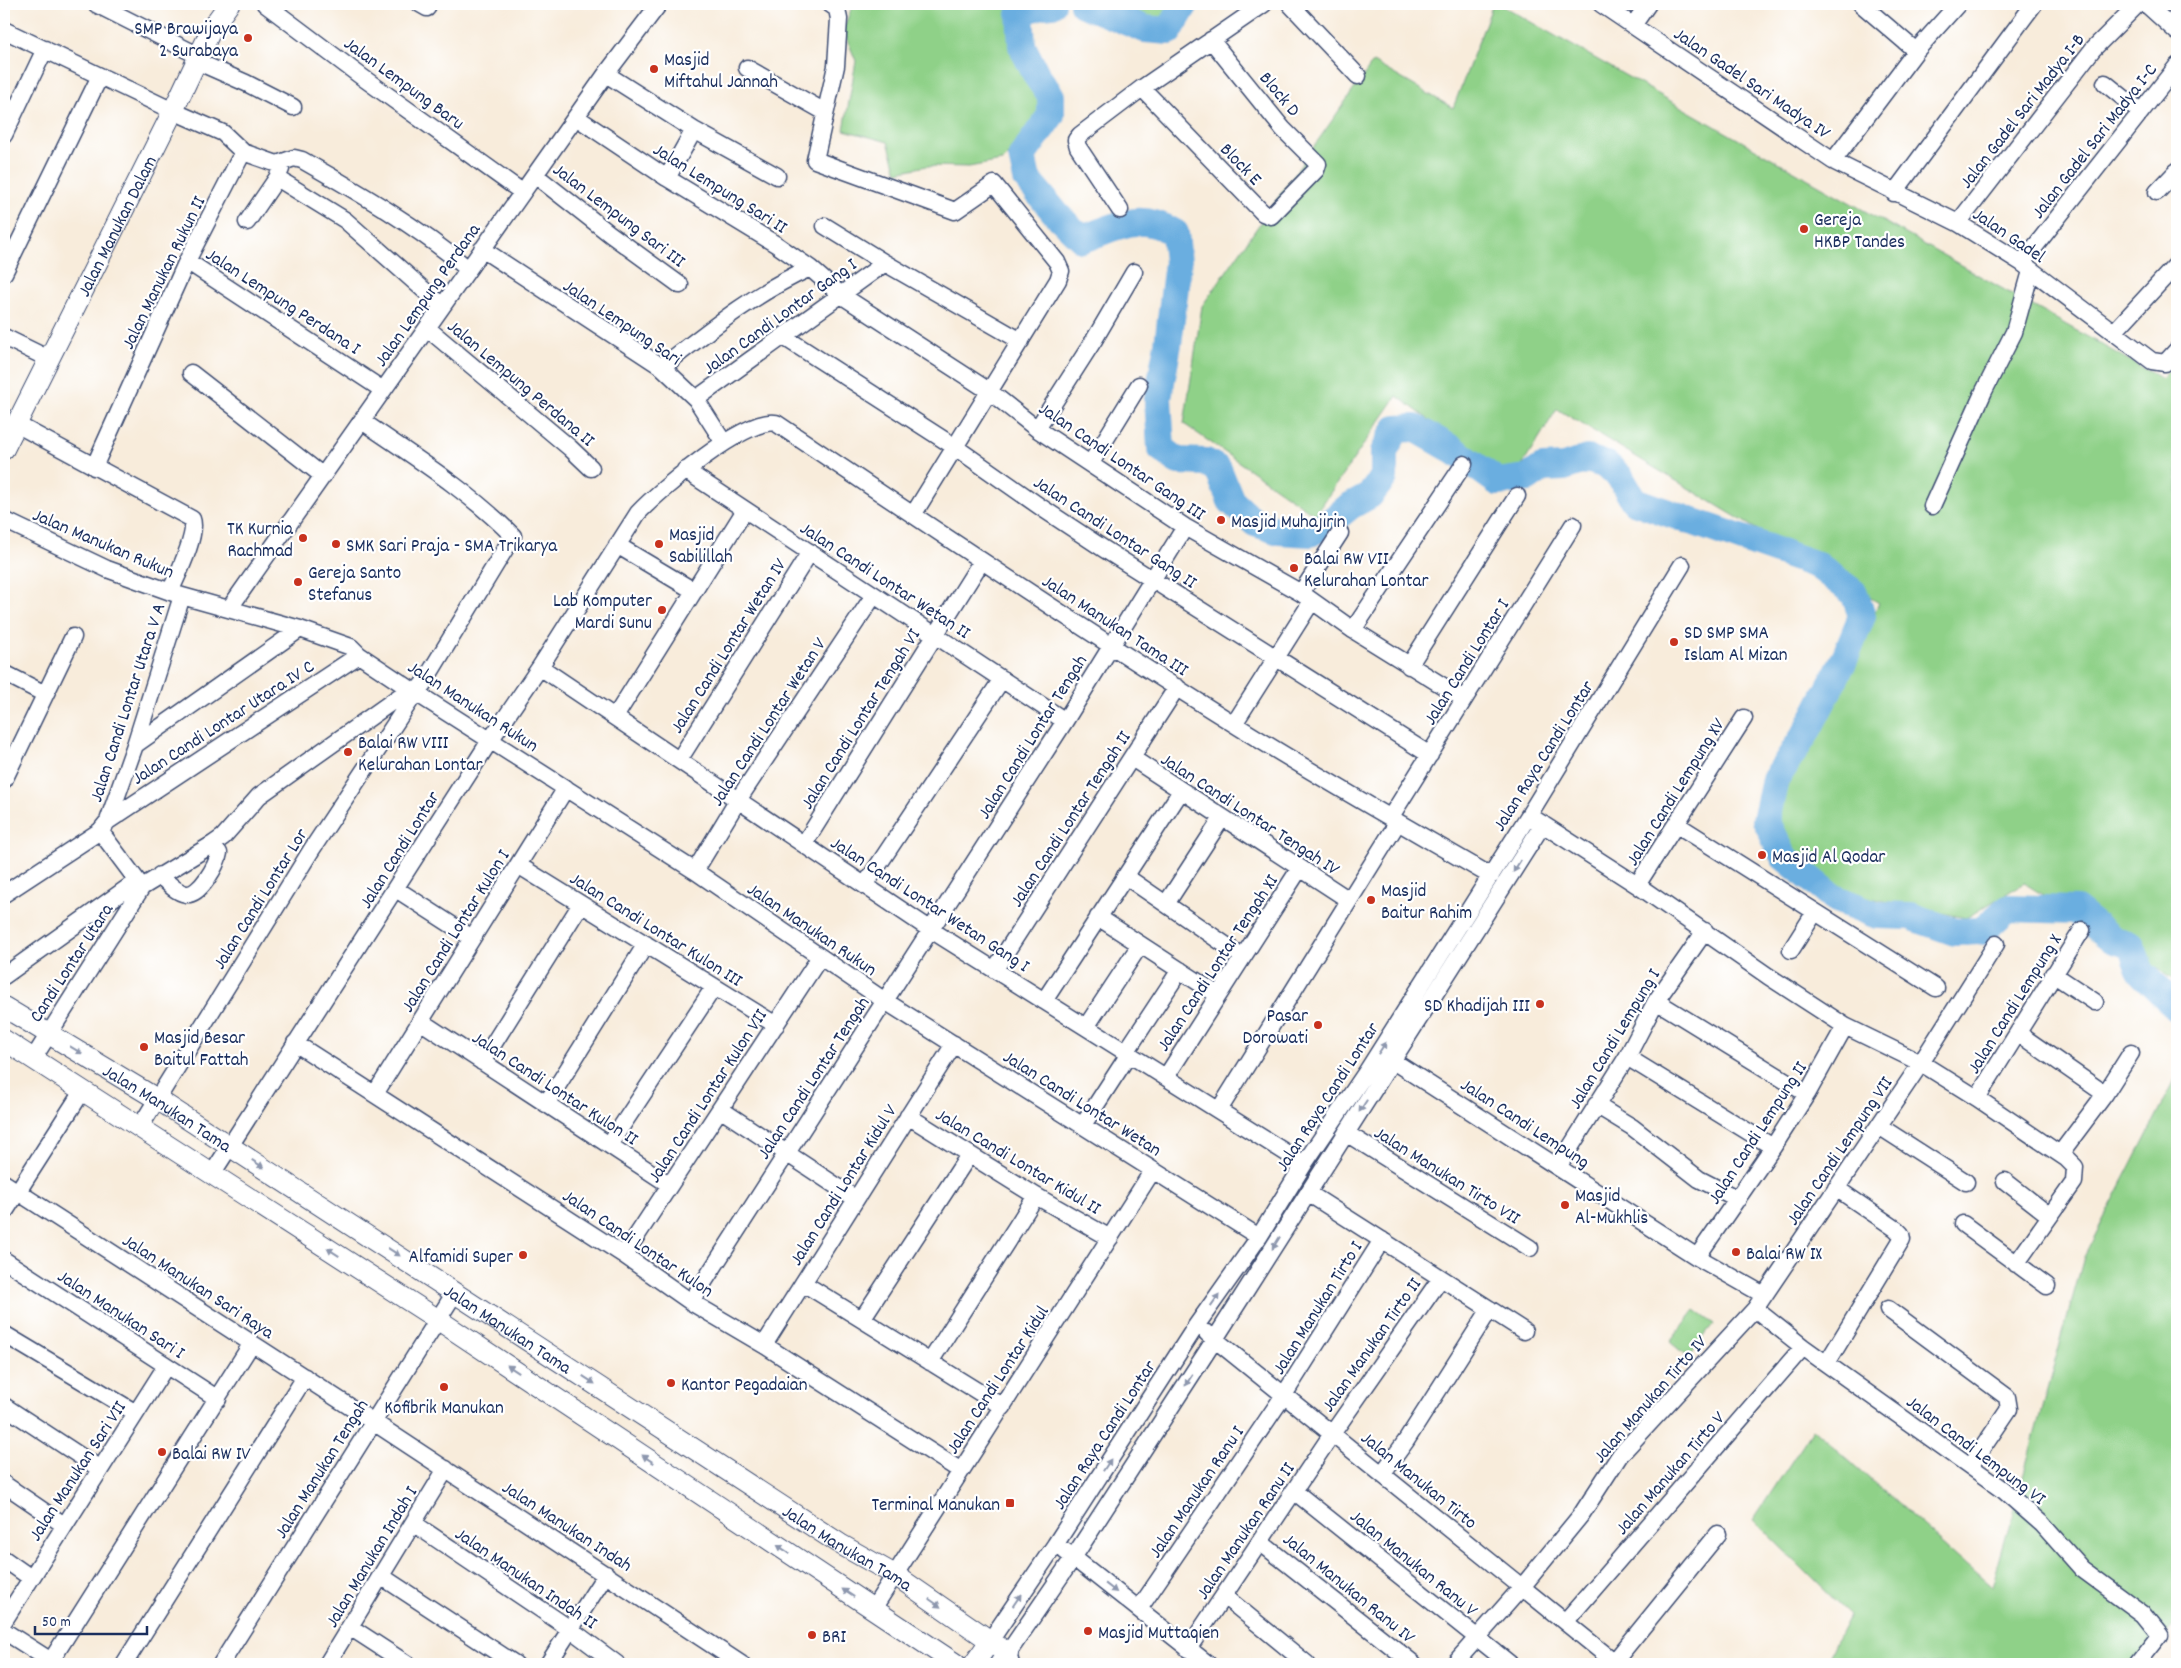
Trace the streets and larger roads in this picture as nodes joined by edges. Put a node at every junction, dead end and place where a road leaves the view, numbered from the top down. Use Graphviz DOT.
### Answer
graph roads {
  1 [pos="96,4"];
  2 [pos="229,4"];
  3 [pos="265,4"];
  4 [pos="659,4"];
  5 [pos="830,4"];
  6 [pos="1264,4"];
  7 [pos="1290,4"];
  8 [pos="1601,4"];
  9 [pos="1648,4"];
  10 [pos="1861,4"];
  11 [pos="1958,4"];
  12 [pos="2034,4"];
  13 [pos="2138,4"];
  14 [pos="2146,4"];
  15 [pos="1634,24"];
  16 [pos="4,30"];
  17 [pos="2177,32"];
  18 [pos="1211,40"];
  19 [pos="45,49"];
  20 [pos="1916,51"];
  21 [pos="198,59"];
  22 [pos="2177,66"];
  23 [pos="747,68"];
  24 [pos="606,74"];
  25 [pos="100,76"];
  26 [pos="1358,76"];
  27 [pos="2105,83"];
  28 [pos="1142,88"];
  29 [pos="293,108"];
  30 [pos="173,111"];
  31 [pos="825,112"];
  32 [pos="2141,112"];
  33 [pos="576,117"];
  34 [pos="694,130"];
  35 [pos="4,135"];
  36 [pos="243,152"];
  37 [pos="1833,161"];
  38 [pos="283,162"];
  39 [pos="1316,170"];
  40 [pos="2177,171"];
  41 [pos="535,175"];
  42 [pos="777,176"];
  43 [pos="277,178"];
  44 [pos="667,178"];
  45 [pos="522,192"];
  46 [pos="2156,192"];
  47 [pos="1894,193"];
  48 [pos="1120,210"];
  49 [pos="247,222"];
  50 [pos="1958,223"];
  51 [pos="825,226"];
  52 [pos="482,249"];
  53 [pos="187,261"];
  54 [pos="885,263"];
  55 [pos="2177,264"];
  56 [pos="2027,267"];
  57 [pos="810,268"];
  58 [pos="468,269"];
  59 [pos="1134,272"];
  60 [pos="4,273"];
  61 [pos="680,285"];
  62 [pos="841,295"];
  63 [pos="442,306"];
  64 [pos="427,328"];
  65 [pos="2114,332"];
  66 [pos="4,337"];
  67 [pos="784,337"];
  68 [pos="1021,341"];
  69 [pos="2177,350"];
  70 [pos="49,359"];
  71 [pos="662,367"];
  72 [pos="190,373"];
  73 [pos="1139,385"];
  74 [pos="384,390"];
  75 [pos="989,391"];
  76 [pos="696,399"];
  77 [pos="362,421"];
  78 [pos="16,424"];
  79 [pos="1037,429"];
  80 [pos="724,444"];
  81 [pos="955,446"];
  82 [pos="4,449"];
  83 [pos="1091,463"];
  84 [pos="1464,464"];
  85 [pos="94,467"];
  86 [pos="591,468"];
  87 [pos="685,470"];
  88 [pos="323,476"];
  89 [pos="1516,496"];
  90 [pos="1932,506"];
  91 [pos="745,510"];
  92 [pos="913,515"];
  93 [pos="4,520"];
  94 [pos="1573,525"];
  95 [pos="1185,527"];
  96 [pos="1340,533"];
  97 [pos="617,545"];
  98 [pos="810,552"];
  99 [pos="981,562"];
  100 [pos="1682,565"];
  101 [pos="1154,579"];
  102 [pos="694,591"];
  103 [pos="176,594"];
  104 [pos="874,595"];
  105 [pos="1307,597"];
  106 [pos="229,609"];
  107 [pos="300,629"];
  108 [pos="1353,630"];
  109 [pos="934,635"];
  110 [pos="73,637"];
  111 [pos="1111,645"];
  112 [pos="359,655"];
  113 [pos="1276,656"];
  114 [pos="1409,666"];
  115 [pos="540,667"];
  116 [pos="4,673"];
  117 [pos="1002,679"];
  118 [pos="1177,687"];
  119 [pos="413,690"];
  120 [pos="46,694"];
  121 [pos="1464,699"];
  122 [pos="615,717"];
  123 [pos="1744,718"];
  124 [pos="1065,721"];
  125 [pos="1234,724"];
  126 [pos="491,739"];
  127 [pos="135,745"];
  128 [pos="1430,755"];
  129 [pos="1132,758"];
  130 [pos="679,760"];
  131 [pos="6,770"];
  132 [pos="566,788"];
  133 [pos="1181,790"];
  134 [pos="738,800"];
  135 [pos="1222,818"];
  136 [pos="1394,820"];
  137 [pos="1536,820"];
  138 [pos="1676,824"];
  139 [pos="104,826"];
  140 [pos="213,844"];
  141 [pos="804,844"];
  142 [pos="518,865"];
  143 [pos="1300,868"];
  144 [pos="694,871"];
  145 [pos="160,875"];
  146 [pos="1125,876"];
  147 [pos="1490,876"];
  148 [pos="140,884"];
  149 [pos="865,885"];
  150 [pos="1637,886"];
  151 [pos="396,889"];
  152 [pos="4,894"];
  153 [pos="1349,900"];
  154 [pos="1474,901"];
  155 [pos="581,904"];
  156 [pos="1166,904"];
  157 [pos="1489,911"];
  158 [pos="1815,912"];
  159 [pos="1098,917"];
  160 [pos="931,930"];
  161 [pos="2082,930"];
  162 [pos="1705,931"];
  163 [pos="472,938"];
  164 [pos="646,944"];
  165 [pos="1996,944"];
  166 [pos="1140,945"];
  167 [pos="1791,950"];
  168 [pos="1244,956"];
  169 [pos="820,957"];
  170 [pos="994,969"];
  171 [pos="1180,970"];
  172 [pos="2053,974"];
  173 [pos="4,976"];
  174 [pos="714,986"];
  175 [pos="1936,988"];
  176 [pos="1218,996"];
  177 [pos="1044,1000"];
  178 [pos="885,1001"];
  179 [pos="1656,1001"];
  180 [pos="2095,1002"];
  181 [pos="4,1007"];
  182 [pos="1410,1018"];
  183 [pos="420,1021"];
  184 [pos="776,1025"];
  185 [pos="1845,1026"];
  186 [pos="1086,1027"];
  187 [pos="48,1034"];
  188 [pos="2019,1034"];
  189 [pos="4,1040"];
  190 [pos="296,1043"];
  191 [pos="954,1044"];
  192 [pos="1127,1053"];
  193 [pos="2131,1053"];
  194 [pos="1627,1057"];
  195 [pos="33,1058"];
  196 [pos="1393,1061"];
  197 [pos="482,1062"];
  198 [pos="1921,1063"];
  199 [pos="1166,1077"];
  200 [pos="1368,1083"];
  201 [pos="83,1090"];
  202 [pos="375,1094"];
  203 [pos="1807,1094"];
  204 [pos="2105,1094"];
  205 [pos="1977,1098"];
  206 [pos="157,1099"];
  207 [pos="546,1104"];
  208 [pos="1596,1106"];
  209 [pos="720,1109"];
  210 [pos="1219,1110"];
  211 [pos="908,1116"];
  212 [pos="1334,1120"];
  213 [pos="1083,1125"];
  214 [pos="1879,1126"];
  215 [pos="140,1127"];
  216 [pos="1347,1130"];
  217 [pos="609,1145"];
  218 [pos="229,1146"];
  219 [pos="1773,1146"];
  220 [pos="787,1154"];
  221 [pos="2060,1154"];
  222 [pos="969,1155"];
  223 [pos="1304,1164"];
  224 [pos="1558,1166"];
  225 [pos="1153,1170"];
  226 [pos="212,1174"];
  227 [pos="2005,1181"];
  228 [pos="1966,1182"];
  229 [pos="670,1185"];
  230 [pos="10,1188"];
  231 [pos="1836,1188"];
  232 [pos="1308,1193"];
  233 [pos="1036,1196"];
  234 [pos="1738,1199"];
  235 [pos="856,1200"];
  236 [pos="4,1213"];
  237 [pos="2050,1216"];
  238 [pos="1963,1224"];
  239 [pos="1259,1237"];
  240 [pos="1110,1238"];
  241 [pos="1382,1240"];
  242 [pos="1530,1248"];
  243 [pos="624,1255"];
  244 [pos="1697,1257"];
  245 [pos="4,1260"];
  246 [pos="2016,1264"];
  247 [pos="1441,1278"];
  248 [pos="803,1283"];
  249 [pos="2047,1286"];
  250 [pos="454,1294"];
  251 [pos="1764,1294"];
  252 [pos="691,1302"];
  253 [pos="1490,1309"];
  254 [pos="1754,1309"];
  255 [pos="1888,1309"];
  256 [pos="437,1319"];
  257 [pos="862,1320"];
  258 [pos="1196,1326"];
  259 [pos="1524,1331"];
  260 [pos="4,1334"];
  261 [pos="1216,1339"];
  262 [pos="252,1344"];
  263 [pos="764,1345"];
  264 [pos="1803,1347"];
  265 [pos="930,1362"];
  266 [pos="1827,1363"];
  267 [pos="166,1366"];
  268 [pos="304,1377"];
  269 [pos="1284,1395"];
  270 [pos="218,1399"];
  271 [pos="4,1406"];
  272 [pos="1003,1407"];
  273 [pos="136,1413"];
  274 [pos="372,1421"];
  275 [pos="1332,1434"];
  276 [pos="1971,1465"];
  277 [pos="100,1469"];
  278 [pos="446,1469"];
  279 [pos="961,1471"];
  280 [pos="1382,1474"];
  281 [pos="4,1484"];
  282 [pos="1294,1491"];
  283 [pos="413,1523"];
  284 [pos="64,1525"];
  285 [pos="1718,1534"];
  286 [pos="1260,1542"];
  287 [pos="1055,1545"];
  288 [pos="1073,1558"];
  289 [pos="4,1559"];
  290 [pos="606,1574"];
  291 [pos="895,1575"];
  292 [pos="381,1576"];
  293 [pos="31,1578"];
  294 [pos="1522,1587"];
  295 [pos="1224,1596"];
  296 [pos="873,1609"];
  297 [pos="1139,1610"];
  298 [pos="4,1621"];
  299 [pos="1565,1622"];
  300 [pos="350,1627"];
  301 [pos="570,1629"];
  302 [pos="4,1631"];
  303 [pos="1476,1637"];
  304 [pos="990,1641"];
  305 [pos="1188,1649"];
  306 [pos="1006,1661"];
  307 [pos="50,1662"];
  308 [pos="1616,1663"];
  309 [pos="124,1664"];
  310 [pos="221,1664"];
  311 [pos="327,1664"];
  312 [pos="406,1664"];
  313 [pos="515,1664"];
  314 [pos="548,1664"];
  315 [pos="617,1664"];
  316 [pos="741,1664"];
  317 [pos="956,1664"];
  318 [pos="974,1664"];
  319 [pos="1208,1664"];
  320 [pos="1307,1664"];
  321 [pos="1414,1664"];
  322 [pos="1454,1664"];
  323 [pos="1510,1664"];
  324 [pos="2137,1664"];
  1 -- 21 [label="street"];
  2 -- 21 [label="street, Jalan Manukan Dalam"];
  3 -- 45 [label="street, Jalan Lempung Baru"];
  4 -- 24 [label="street, Jalan Lempung Perdana"];
  5 -- 31 [label="street"];
  6 -- 18 [label="street"];
  7 -- 26 [label="street"];
  8 -- 15 [label="street, Jalan Gadel Sari Madya IV"];
  9 -- 15 [label="street"];
  10 -- 20 [label="street"];
  11 -- 20 [label="street"];
  12 -- 47 [label="street"];
  13 -- 50 [label="street, Jalan Gadel Sari Madya I-B"];
  14 -- 17 [label="street"];
  15 -- 37 [label="street, Jalan Gadel Sari Madya IV"];
  16 -- 19 [label="street"];
  18 -- 28 [label="street"];
  18 -- 39 [label="street, Block D"];
  19 -- 25 [label="street"];
  19 -- 35 [label="street"];
  20 -- 37 [label="street"];
  21 -- 29 [label="street"];
  21 -- 30 [label="street, Jalan Manukan Dalam"];
  22 -- 32 [label="street, Jalan Gadel Sari Madya I-C"];
  23 -- 31 [label="street"];
  24 -- 33 [label="street, Jalan Lempung Perdana"];
  24 -- 34 [label="street"];
  25 -- 30 [label="street"];
  25 -- 60 [label="street"];
  27 -- 32 [label="street"];
  28 -- 39 [label="street, Block E"];
  28 -- 48 [label="street"];
  30 -- 36 [label="street"];
  30 -- 70 [label="street, Jalan Manukan Dalam"];
  31 -- 68 [label="street"];
  32 -- 56 [label="street, Jalan Gadel Sari Madya I-C"];
  33 -- 41 [label="street, Jalan Lempung Perdana"];
  33 -- 44 [label="street, Jalan Lempung Sari II"];
  34 -- 42 [label="street"];
  34 -- 44 [label="street"];
  36 -- 38 [label="street"];
  36 -- 53 [label="street, Jalan Manukan Rukun II"];
  37 -- 47 [label="street, Jalan Gadel"];
  38 -- 43 [label="street"];
  38 -- 58 [label="street"];
  40 -- 46 [label="street"];
  41 -- 45 [label="street, Jalan Lempung Perdana"];
  41 -- 61 [label="street, Jalan Lempung Sari III"];
  43 -- 49 [label="street"];
  43 -- 63 [label="street"];
  44 -- 57 [label="street, Jalan Lempung Sari II"];
  45 -- 52 [label="street, Jalan Lempung Perdana"];
  47 -- 50 [label="street, Jalan Gadel"];
  50 -- 56 [label="street, Jalan Gadel"];
  51 -- 54 [label="street"];
  52 -- 58 [label="street, Jalan Lempung Perdana"];
  52 -- 71 [label="street, Jalan Lempung Sari"];
  53 -- 74 [label="street, Jalan Lempung Perdana I"];
  53 -- 85 [label="street, Jalan Manukan Rukun II"];
  54 -- 62 [label="street, Jalan Candi Lontar Gang I"];
  54 -- 68 [label="street"];
  55 -- 65 [label="street"];
  56 -- 65 [label="street, Jalan Gadel"];
  56 -- 90 [label="street"];
  57 -- 62 [label="street, Jalan Lempung Sari II"];
  57 -- 71 [label="street"];
  58 -- 63 [label="street, Jalan Lempung Perdana"];
  59 -- 79 [label="street"];
  62 -- 67 [label="street, Jalan Candi Lontar Gang I"];
  62 -- 75 [label="street, Jalan Candi Lontar Gang III"];
  63 -- 64 [label="street, Jalan Lempung Perdana"];
  64 -- 74 [label="street, Jalan Lempung Perdana"];
  64 -- 86 [label="street, Jalan Lempung Perdana II"];
  65 -- 69 [label="street, Jalan Gadel"];
  66 -- 70 [label="street"];
  67 -- 76 [label="street, Jalan Candi Lontar Gang I"];
  67 -- 81 [label="street, Jalan Candi Lontar Gang II"];
  68 -- 75 [label="street"];
  70 -- 78 [label="street, Jalan Manukan Dalam"];
  71 -- 76 [label="street, Jalan Lempung Sari"];
  72 -- 88 [label="street"];
  73 -- 83 [label="street"];
  74 -- 77 [label="street, Jalan Lempung Perdana"];
  75 -- 79 [label="street, Jalan Candi Lontar Gang III"];
  75 -- 81 [label="street"];
  76 -- 80 [label="street, Jalan Lempung Sari"];
  77 -- 88 [label="street, Jalan Lempung Perdana"];
  77 -- 119 [label="street, Jalan Candi Lontar Lor"];
  78 -- 82 [label="street, Jalan Manukan Dalam"];
  78 -- 85 [label="street"];
  79 -- 83 [label="street, Jalan Candi Lontar Gang III"];
  80 -- 87 [label="street, Jalan Candi Lontar"];
  80 -- 92 [label="street, Jalan Manukan Tama III"];
  81 -- 92 [label="street"];
  81 -- 101 [label="street, Jalan Candi Lontar Gang II"];
  83 -- 95 [label="street, Jalan Candi Lontar Gang III"];
  84 -- 108 [label="street"];
  85 -- 103 [label="street, Jalan Candi Lontar Utara V A"];
  87 -- 91 [label="street, Jalan Candi Lontar Wetan II"];
  87 -- 97 [label="street, Jalan Candi Lontar"];
  88 -- 106 [label="street, Jalan Lempung Perdana"];
  89 -- 114 [label="street"];
  91 -- 98 [label="street, Jalan Candi Lontar Wetan II"];
  91 -- 102 [label="street"];
  92 -- 99 [label="street, Jalan Manukan Tama III"];
  93 -- 103 [label="street, Jalan Manukan Rukun"];
  94 -- 121 [label="street, Jalan Candi Lontar I"];
  95 -- 101 [label="street, Jalan Candi Lontar Tengah"];
  95 -- 105 [label="street, Jalan Candi Lontar Gang III"];
  96 -- 105 [label="street"];
  97 -- 102 [label="street"];
  97 -- 115 [label="street, Jalan Candi Lontar"];
  98 -- 104 [label="street, Jalan Candi Lontar Wetan II"];
  98 -- 130 [label="street, Jalan Candi Lontar Wetan IV"];
  99 -- 109 [label="street, Jalan Candi Lontar Tengah VI"];
  99 -- 111 [label="street, Jalan Manukan Tama III"];
  100 -- 137 [label="street, Jalan Raya Candi Lontar"];
  101 -- 111 [label="street, Jalan Candi Lontar Tengah"];
  101 -- 113 [label="street, Jalan Candi Lontar Gang II"];
  102 -- 122 [label="street"];
  103 -- 106 [label="street, Jalan Manukan Rukun"];
  103 -- 127 [label="street, Jalan Candi Lontar Utara V A"];
  104 -- 109 [label="street, Jalan Candi Lontar Wetan II"];
  104 -- 134 [label="street, Jalan Candi Lontar Wetan V"];
  105 -- 108 [label="street, Jalan Candi Lontar Gang III"];
  105 -- 113 [label="street"];
  106 -- 107 [label="street, Jalan Manukan Rukun"];
  107 -- 112 [label="street, Jalan Manukan Rukun"];
  107 -- 127 [label="street"];
  108 -- 114 [label="street, Jalan Candi Lontar Gang III"];
  109 -- 117 [label="street, Jalan Candi Lontar Wetan II"];
  109 -- 141 [label="street, Jalan Candi Lontar Tengah VI"];
  110 -- 120 [label="street"];
  111 -- 118 [label="street, Jalan Manukan Tama III"];
  111 -- 124 [label="street, Jalan Candi Lontar Tengah"];
  112 -- 119 [label="street, Jalan Manukan Rukun"];
  112 -- 139 [label="street, Jalan Candi Lontar Utara IV C"];
  113 -- 125 [label="street"];
  113 -- 128 [label="street, Jalan Candi Lontar Gang II"];
  114 -- 121 [label="street, Jalan Candi Lontar Gang III"];
  115 -- 122 [label="street, Jalan Candi Lontar Wetan Gang I"];
  115 -- 126 [label="street, Jalan Candi Lontar"];
  116 -- 120 [label="street"];
  117 -- 124 [label="street, Jalan Candi Lontar Wetan II"];
  117 -- 149 [label="street"];
  118 -- 125 [label="street, Jalan Manukan Tama III"];
  118 -- 129 [label="street, Jalan Candi Lontar Tengah II"];
  119 -- 126 [label="street, Jalan Manukan Rukun"];
  119 -- 140 [label="street"];
  119 -- 206 [label="street, Jalan Candi Lontar Lor"];
  120 -- 131 [label="street"];
  121 -- 128 [label="street, Jalan Candi Lontar I"];
  122 -- 130 [label="street, Jalan Candi Lontar Wetan Gang I"];
  123 -- 138 [label="street, Jalan Candi Lempung XV"];
  124 -- 160 [label="street, Jalan Candi Lontar Tengah"];
  125 -- 136 [label="street, Jalan Manukan Tama III"];
  126 -- 132 [label="street, Jalan Manukan Rukun"];
  126 -- 151 [label="street, Jalan Candi Lontar"];
  127 -- 139 [label="street, Jalan Candi Lontar Utara V A"];
  128 -- 136 [label="street, Jalan Candi Lontar I"];
  129 -- 133 [label="street, Jalan Candi Lontar Tengah IV"];
  129 -- 170 [label="street, Jalan Candi Lontar Tengah II"];
  130 -- 134 [label="street, Jalan Candi Lontar Wetan Gang I"];
  132 -- 142 [label="street, Jalan Candi Lontar Kulon I"];
  132 -- 144 [label="street, Jalan Manukan Rukun"];
  133 -- 135 [label="street, Jalan Candi Lontar Tengah IV"];
  133 -- 146 [label="street"];
  134 -- 141 [label="street, Jalan Candi Lontar Wetan Gang I"];
  134 -- 144 [label="street, Jalan Candi Lontar Wetan V"];
  135 -- 143 [label="street, Jalan Candi Lontar Tengah IV"];
  135 -- 156 [label="street"];
  136 -- 147 [label="street, Jalan Manukan Tama III"];
  136 -- 153 [label="street, Jalan Candi Lontar I"];
  137 -- 147 [label="street, Jalan Raya Candi Lontar"];
  137 -- 150 [label="street"];
  137 -- 157 [label="street, Jalan Raya Candi Lontar, one-way"];
  138 -- 150 [label="street, Jalan Candi Lempung XV"];
  138 -- 158 [label="street"];
  139 -- 148 [label="street"];
  139 -- 152 [label="street, Jalan Candi Lontar Utara IV C"];
  140 -- 145 [label="street"];
  140 -- 145 [label="street"];
  141 -- 149 [label="street, Jalan Candi Lontar Wetan Gang I"];
  142 -- 155 [label="street, Jalan Candi Lontar Kulon III"];
  142 -- 163 [label="street, Jalan Candi Lontar Kulon I"];
  143 -- 153 [label="street, Jalan Candi Lontar Tengah IV"];
  143 -- 168 [label="street, Jalan Candi Lontar Tengah XI"];
  144 -- 169 [label="street, Jalan Manukan Rukun"];
  145 -- 148 [label="street"];
  146 -- 156 [label="street"];
  146 -- 159 [label="street"];
  147 -- 154 [label="street, Jalan Raya Candi Lontar"];
  148 -- 173 [label="street"];
  148 -- 187 [label="street, Candi Lontar Utara"];
  149 -- 160 [label="street, Jalan Candi Lontar Wetan Gang I"];
  150 -- 162 [label="street"];
  151 -- 163 [label="street"];
  151 -- 190 [label="street, Jalan Candi Lontar"];
  153 -- 210 [label="street, Jalan Candi Lontar I"];
  154 -- 157 [label="street"];
  154 -- 182 [label="street, Jalan Raya Candi Lontar"];
  155 -- 164 [label="street, Jalan Candi Lontar Kulon III"];
  155 -- 197 [label="street"];
  156 -- 168 [label="street"];
  157 -- 182 [label="street, Jalan Raya Candi Lontar"];
  158 -- 167 [label="street"];
  158 -- 175 [label="street"];
  159 -- 166 [label="street"];
  159 -- 177 [label="street"];
  160 -- 170 [label="street, Jalan Candi Lontar Wetan Gang I"];
  160 -- 178 [label="street, Jalan Candi Lontar Tengah"];
  161 -- 172 [label="street, Jalan Candi Lempung X"];
  162 -- 179 [label="street, Jalan Candi Lempung I"];
  162 -- 185 [label="street"];
  163 -- 183 [label="street, Jalan Candi Lontar Kulon I"];
  164 -- 174 [label="street, Jalan Candi Lontar Kulon III"];
  164 -- 207 [label="street"];
  165 -- 198 [label="street, Jalan Candi Lempung VII"];
  166 -- 171 [label="street"];
  166 -- 186 [label="street"];
  168 -- 176 [label="street, Jalan Candi Lontar Tengah XI"];
  169 -- 178 [label="street, Jalan Manukan Rukun"];
  169 -- 184 [label="street, Jalan Candi Lontar Kulon VII"];
  170 -- 177 [label="street, Jalan Candi Lontar Wetan Gang I"];
  171 -- 176 [label="street"];
  171 -- 192 [label="street"];
  172 -- 180 [label="street"];
  172 -- 188 [label="street, Jalan Candi Lempung X"];
  174 -- 184 [label="street, Jalan Candi Lontar Kulon III"];
  174 -- 217 [label="street"];
  176 -- 199 [label="street, Jalan Candi Lontar Tengah XI"];
  177 -- 186 [label="street, Jalan Candi Lontar Wetan Gang I"];
  178 -- 191 [label="street, Jalan Candi Lontar Wetan"];
  178 -- 220 [label="street, Jalan Candi Lontar Tengah"];
  179 -- 194 [label="street, Jalan Candi Lempung I"];
  179 -- 203 [label="street"];
  181 -- 187 [label="street, Jalan Manukan Tama"];
  182 -- 196 [label="street, Jalan Raya Candi Lontar"];
  200 -- 182 [label="street, Jalan Raya Candi Lontar, one-way"];
  183 -- 197 [label="street, Jalan Candi Lontar Kulon II"];
  183 -- 202 [label="street, Jalan Candi Lontar Kulon I"];
  184 -- 209 [label="street, Jalan Candi Lontar Kulon VII"];
  185 -- 198 [label="street"];
  185 -- 203 [label="street, Jalan Candi Lempung II"];
  186 -- 192 [label="street, Jalan Candi Lontar Wetan Gang I"];
  187 -- 195 [label="street, Candi Lontar Utara"];
  187 -- 206 [label="street, Jalan Manukan Tama, one-way"];
  188 -- 204 [label="street"];
  188 -- 205 [label="street, Jalan Candi Lempung X"];
  189 -- 195 [label="street, Jalan Manukan Tama"];
  190 -- 202 [label="street, Jalan Candi Lontar Kulon"];
  190 -- 218 [label="street, Jalan Candi Lontar"];
  191 -- 211 [label="street, Jalan Candi Lontar Kidul V"];
  191 -- 213 [label="street, Jalan Candi Lontar Wetan"];
  192 -- 199 [label="street, Jalan Candi Lontar Wetan Gang I"];
  192 -- 213 [label="street"];
  193 -- 204 [label="street"];
  194 -- 208 [label="street, Jalan Candi Lempung I"];
  194 -- 219 [label="street"];
  195 -- 201 [label="street, Jalan Manukan Tama"];
  196 -- 200 [label="street, Jalan Raya Candi Lontar"];
  196 -- 224 [label="street, Jalan Candi Lempung"];
  197 -- 207 [label="street, Jalan Candi Lontar Kulon II"];
  198 -- 205 [label="street"];
  198 -- 214 [label="street, Jalan Candi Lempung VII"];
  199 -- 210 [label="street, Jalan Candi Lontar Wetan Gang I"];
  200 -- 212 [label="street, Jalan Raya Candi Lontar"];
  200 -- 216 [label="street, Jalan Raya Candi Lontar, one-way"];
  201 -- 215 [label="street, Jalan Manukan Tama"];
  201 -- 230 [label="street"];
  202 -- 243 [label="street, Jalan Candi Lontar Kulon"];
  203 -- 219 [label="street, Jalan Candi Lempung II"];
  204 -- 221 [label="street"];
  205 -- 221 [label="street"];
  206 -- 215 [label="street, Jalan Candi Lontar Lor"];
  206 -- 218 [label="street, Jalan Manukan Tama"];
  207 -- 217 [label="street, Jalan Candi Lontar Kulon II"];
  208 -- 224 [label="street, Jalan Candi Lempung I"];
  208 -- 234 [label="street"];
  209 -- 220 [label="street"];
  209 -- 229 [label="street, Jalan Candi Lontar Kulon VII"];
  210 -- 223 [label="street, Jalan Candi Lontar Wetan Gang I"];
  211 -- 222 [label="street, Jalan Candi Lontar Kidul II"];
  211 -- 235 [label="street, Jalan Candi Lontar Kidul V"];
  212 -- 216 [label="street, Jalan Manukan Tirto VII"];
  212 -- 223 [label="street, Jalan Raya Candi Lontar"];
  213 -- 225 [label="street, Jalan Candi Lontar Wetan"];
  214 -- 228 [label="street"];
  214 -- 231 [label="street, Jalan Candi Lempung VII"];
  215 -- 226 [label="street, Jalan Manukan Tama"];
  216 -- 232 [label="street, Jalan Raya Candi Lontar"];
  216 -- 242 [label="street, Jalan Manukan Tirto VII"];
  217 -- 229 [label="street, Jalan Candi Lontar Kulon II"];
  218 -- 226 [label="street, Jalan Candi Lontar"];
  218 -- 250 [label="street, Jalan Manukan Tama, one-way"];
  219 -- 234 [label="street, Jalan Candi Lempung II"];
  220 -- 235 [label="street"];
  220 -- 252 [label="street, Jalan Candi Lontar Tengah"];
  221 -- 237 [label="street"];
  222 -- 233 [label="street, Jalan Candi Lontar Kidul II"];
  222 -- 257 [label="street"];
  223 -- 239 [label="street, Jalan Raya Candi Lontar"];
  224 -- 244 [label="street, Jalan Candi Lempung"];
  225 -- 239 [label="street, Jalan Candi Lontar Wetan"];
  225 -- 240 [label="street, Jalan Candi Lontar Kidul"];
  256 -- 226 [label="street, Jalan Manukan Tama, one-way"];
  227 -- 237 [label="street"];
  229 -- 243 [label="street, Jalan Candi Lontar Kulon VII"];
  230 -- 236 [label="street"];
  230 -- 262 [label="street, Jalan Manukan Sari Raya"];
  231 -- 251 [label="street, Jalan Candi Lempung VII"];
  231 -- 266 [label="street"];
  232 -- 241 [label="street, Jalan Manukan Tirto I"];
  232 -- 261 [label="street, Jalan Raya Candi Lontar, one-way"];
  233 -- 240 [label="street, Jalan Candi Lontar Kidul II"];
  233 -- 265 [label="street"];
  234 -- 244 [label="street, Jalan Candi Lempung II"];
  235 -- 248 [label="street, Jalan Candi Lontar Kidul V"];
  237 -- 246 [label="street"];
  238 -- 246 [label="street"];
  258 -- 239 [label="street, Jalan Raya Candi Lontar, one-way"];
  240 -- 272 [label="street, Jalan Candi Lontar Kidul"];
  241 -- 247 [label="street, Jalan Manukan Tirto I"];
  241 -- 269 [label="street, Jalan Manukan Tirto I"];
  243 -- 252 [label="street, Jalan Candi Lontar Kulon"];
  244 -- 251 [label="street, Jalan Candi Lempung"];
  245 -- 267 [label="street, Jalan Manukan Sari I"];
  246 -- 249 [label="street"];
  247 -- 253 [label="street, Jalan Manukan Tirto I"];
  247 -- 275 [label="street, Jalan Manukan Tirto II"];
  248 -- 257 [label="street"];
  248 -- 263 [label="street, Jalan Candi Lontar Kidul V"];
  250 -- 256 [label="street, Jalan Manukan Tengah"];
  250 -- 291 [label="street, Jalan Manukan Tama, one-way"];
  251 -- 254 [label="street, Jalan Candi Lempung VII"];
  252 -- 263 [label="street, Jalan Candi Lontar Kulon"];
  253 -- 259 [label="street, Jalan Manukan Tirto I"];
  253 -- 280 [label="street"];
  254 -- 264 [label="street, Jalan Candi Lempung VI"];
  254 -- 294 [label="street, Jalan Manukan Tirto IV"];
  255 -- 276 [label="street"];
  256 -- 274 [label="street, Jalan Manukan Tengah"];
  296 -- 256 [label="street, Jalan Manukan Tama, one-way"];
  257 -- 265 [label="street"];
  258 -- 261 [label="street, Jalan Manukan Tirto"];
  287 -- 258 [label="street, Jalan Raya Candi Lontar, one-way"];
  260 -- 273 [label="street"];
  261 -- 269 [label="street, Jalan Manukan Tirto"];
  261 -- 288 [label="street, Jalan Raya Candi Lontar, one-way"];
  262 -- 268 [label="street, Jalan Manukan Sari Raya"];
  262 -- 270 [label="street"];
  263 -- 279 [label="street, Jalan Candi Lontar Kulon"];
  264 -- 266 [label="street, Jalan Candi Lempung VI"];
  264 -- 299 [label="street, Jalan Manukan Tirto V"];
  265 -- 272 [label="street"];
  266 -- 276 [label="street, Jalan Candi Lempung VI"];
  267 -- 270 [label="street, Jalan Manukan Sari I"];
  267 -- 273 [label="street, Jalan Manukan Sari VII"];
  268 -- 274 [label="street, Jalan Manukan Sari Raya"];
  268 -- 309 [label="street"];
  269 -- 275 [label="street, Jalan Manukan Tirto"];
  269 -- 297 [label="street, Jalan Manukan Ranu I"];
  270 -- 307 [label="street"];
  271 -- 277 [label="street"];
  272 -- 279 [label="street, Jalan Candi Lontar Kidul"];
  273 -- 277 [label="street, Jalan Manukan Sari VII"];
  274 -- 278 [label="street, Jalan Manukan Indah"];
  274 -- 310 [label="street, Jalan Manukan Tengah"];
  275 -- 280 [label="street, Jalan Manukan Tirto"];
  275 -- 282 [label="street, Jalan Manukan Ranu II"];
  276 -- 324 [label="street, Jalan Candi Lempung VI"];
  277 -- 284 [label="street, Jalan Manukan Sari VII"];
  278 -- 283 [label="street, Jalan Manukan Indah I"];
  278 -- 290 [label="street, Jalan Manukan Indah"];
  279 -- 291 [label="street, Jalan Candi Lontar Kidul"];
  280 -- 294 [label="street, Jalan Manukan Tirto"];
  281 -- 284 [label="street"];
  282 -- 286 [label="street, Jalan Manukan Ranu II"];
  282 -- 303 [label="street, Jalan Manukan Ranu V"];
  283 -- 292 [label="street, Jalan Manukan Indah I"];
  283 -- 301 [label="street, Jalan Manukan Indah II"];
  284 -- 293 [label="street, Jalan Manukan Sari VII"];
  285 -- 308 [label="street"];
  286 -- 295 [label="street, Jalan Manukan Ranu II"];
  286 -- 321 [label="street, Jalan Manukan Ranu IV"];
  287 -- 288 [label="street"];
  304 -- 287 [label="street, Jalan Raya Candi Lontar, one-way"];
  288 -- 297 [label="street, one-way"];
  288 -- 306 [label="street, Jalan Raya Candi Lontar"];
  289 -- 293 [label="street"];
  290 -- 301 [label="street"];
  290 -- 316 [label="street, Jalan Manukan Indah"];
  291 -- 296 [label="street, Jalan Candi Lontar Kidul"];
  291 -- 304 [label="street, Jalan Manukan Tama, one-way"];
  292 -- 300 [label="street, Jalan Manukan Indah I"];
  292 -- 313 [label="street"];
  293 -- 298 [label="street, Jalan Manukan Sari VII"];
  294 -- 299 [label="street, Jalan Manukan Tirto"];
  294 -- 303 [label="street, Jalan Manukan Tirto IV"];
  295 -- 305 [label="street, Jalan Manukan Ranu II"];
  295 -- 320 [label="street"];
  296 -- 317 [label="street, Jalan Manukan Tama"];
  297 -- 305 [label="street"];
  299 -- 308 [label="street, Jalan Manukan Tirto"];
  300 -- 311 [label="street, Jalan Manukan Indah I"];
  300 -- 312 [label="street"];
  301 -- 314 [label="street"];
  301 -- 315 [label="street, Jalan Manukan Indah II"];
  302 -- 307 [label="street"];
  303 -- 322 [label="street, Jalan Manukan Tirto IV"];
  303 -- 323 [label="street, Jalan Manukan Ranu V"];
  304 -- 306 [label="street, Jalan Manukan Tama"];
  304 -- 318 [label="street"];
  305 -- 319 [label="street"];
}
